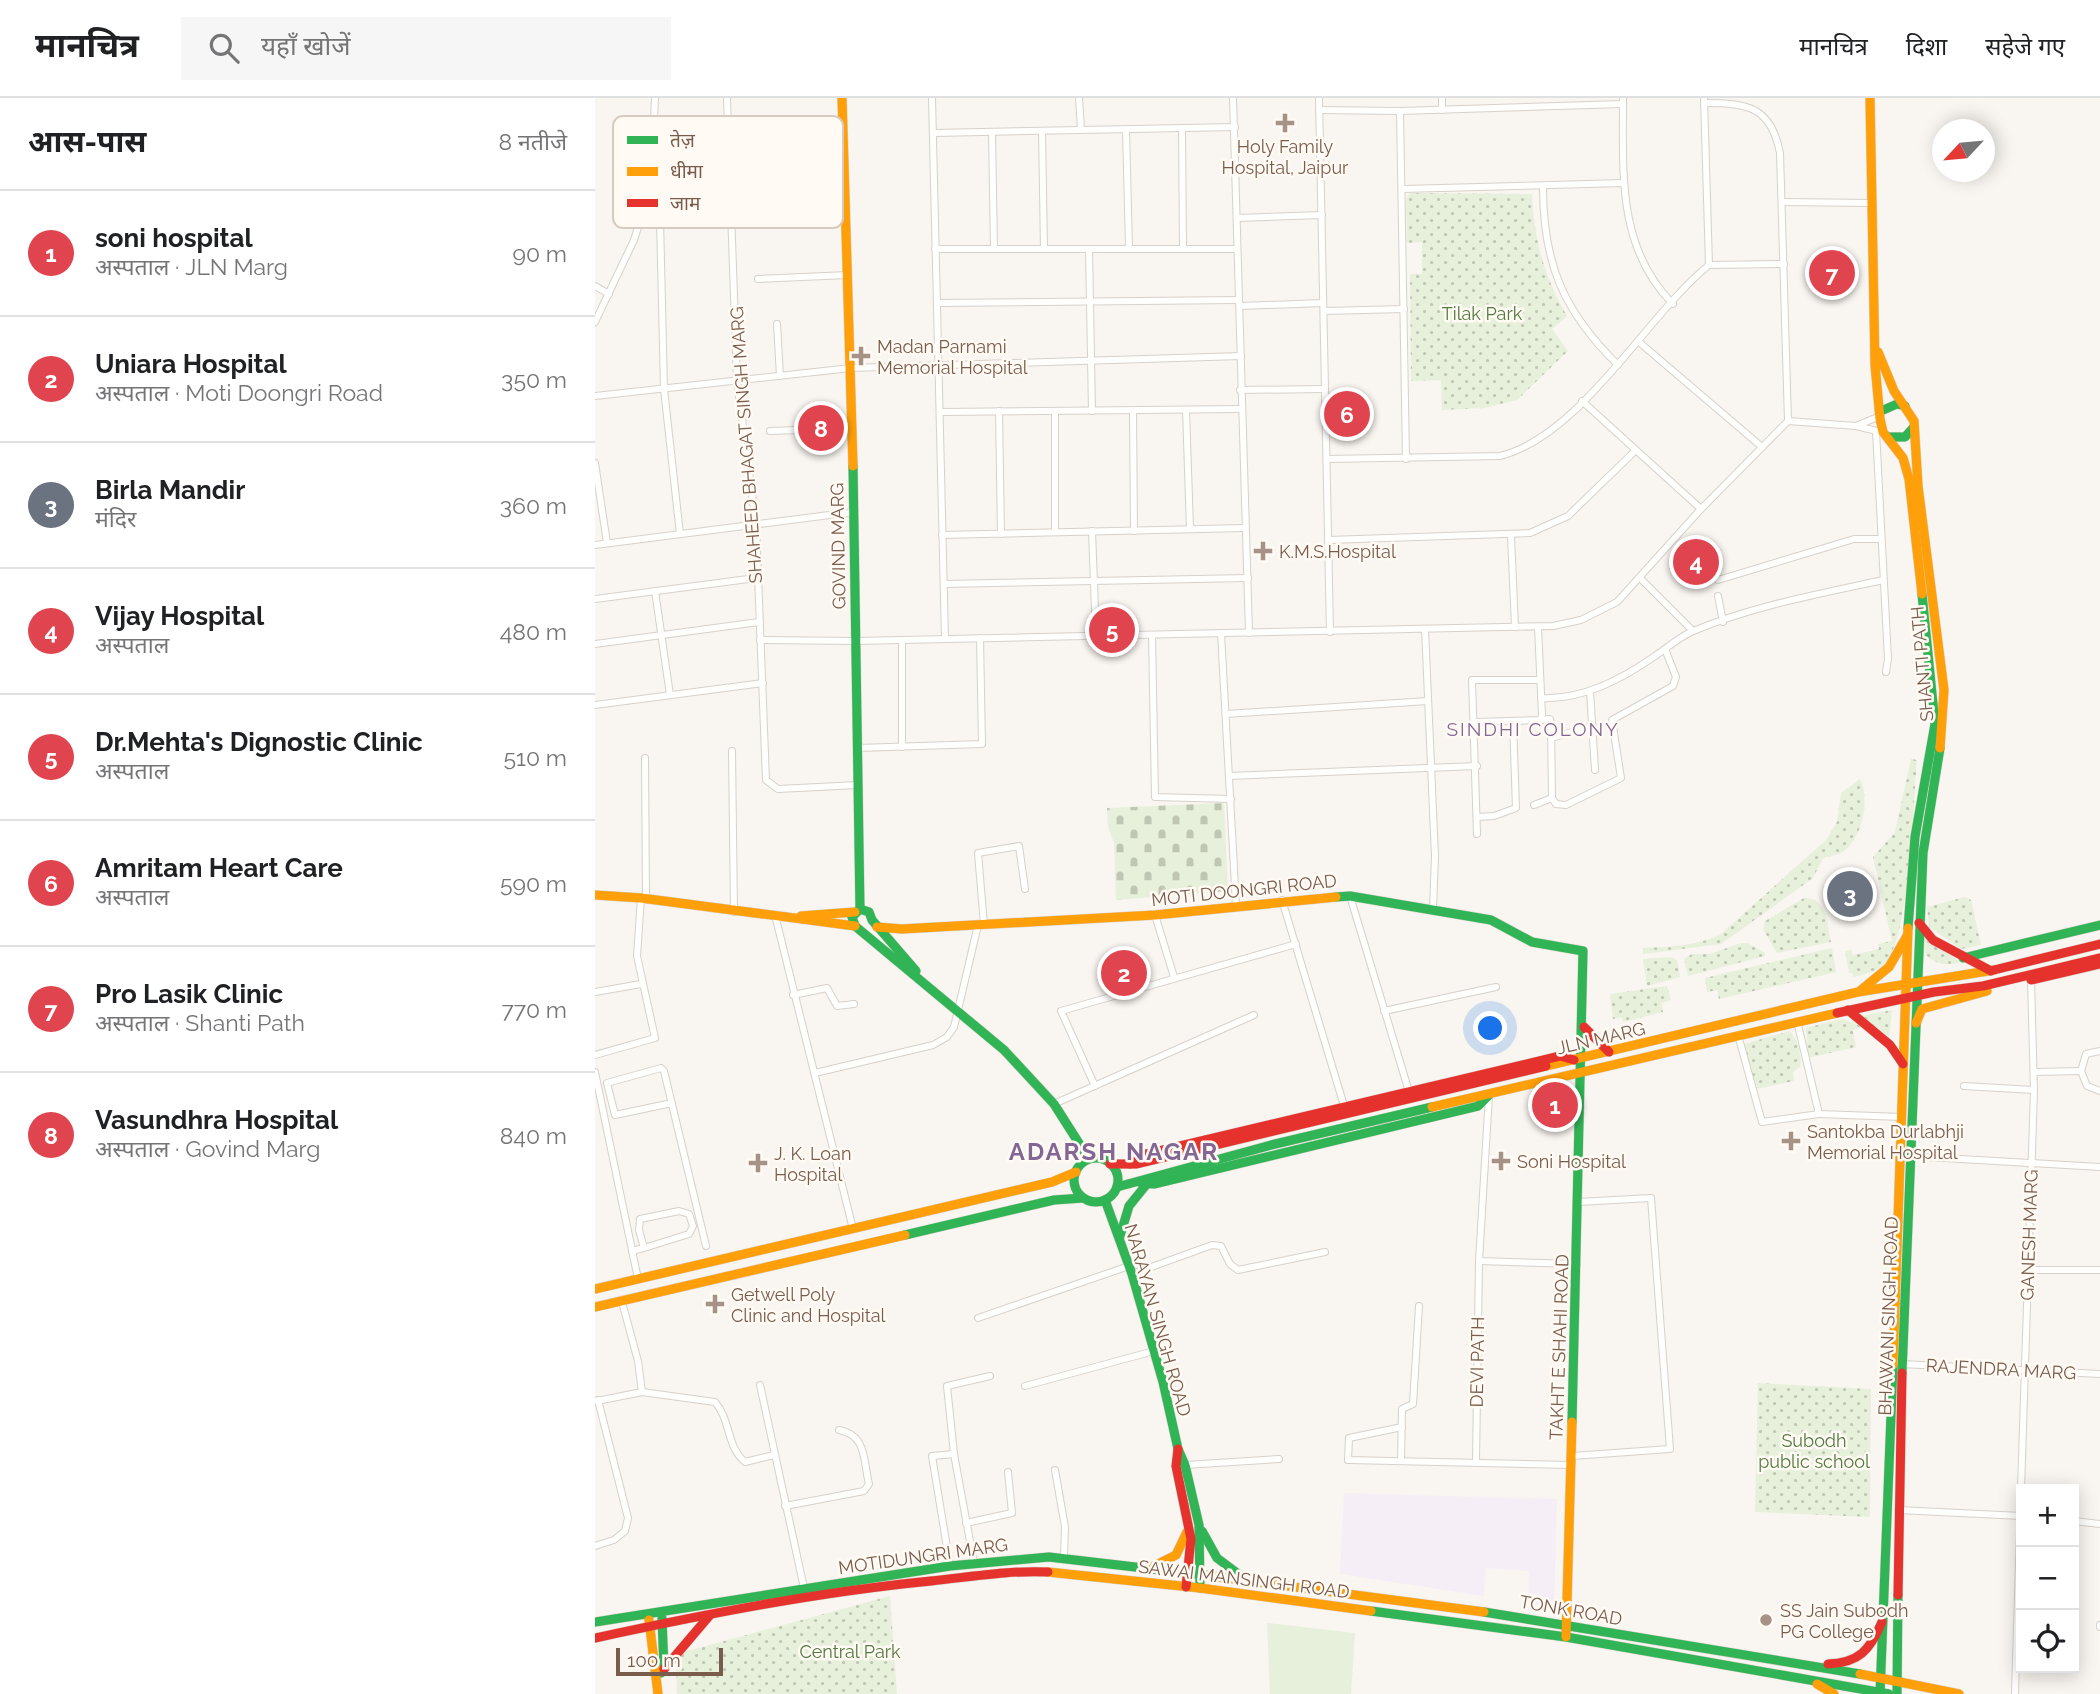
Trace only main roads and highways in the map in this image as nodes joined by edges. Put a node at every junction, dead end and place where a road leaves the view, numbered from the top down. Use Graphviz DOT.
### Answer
graph roads {
  1 [pos="842,98"];
  2 [pos="1870,98"];
  3 [pos="842,116"];
  4 [pos="843,150"];
  5 [pos="1877,347"];
  6 [pos="1905,406"];
  7 [pos="1880,414"];
  8 [pos="1914,427"];
  9 [pos="1882,433"];
  10 [pos="595,895"];
  11 [pos="858,911"];
  12 [pos="792,917"];
  13 [pos="874,923"];
  14 [pos="1919,923"];
  15 [pos="2100,925"];
  16 [pos="859,927"];
  17 [pos="1907,936"];
  18 [pos="2100,944"];
  19 [pos="1963,958"];
  20 [pos="2100,958"];
  21 [pos="2100,964"];
  22 [pos="1991,971"];
  23 [pos="2032,977"];
  24 [pos="923,980"];
  25 [pos="1919,981"];
  26 [pos="1904,985"];
  27 [pos="1858,992"];
  28 [pos="1918,996"];
  29 [pos="1903,999"];
  30 [pos="1848,1010"];
  31 [pos="1916,1023"];
  32 [pos="1584,1027"];
  33 [pos="1609,1052"];
  34 [pos="1579,1059"];
  35 [pos="1903,1064"];
  36 [pos="1583,1073"];
  37 [pos="1489,1095"];
  38 [pos="1089,1159"];
  39 [pos="1110,1164"];
  40 [pos="1076,1171"];
  41 [pos="1135,1180"];
  42 [pos="1146,1185"];
  43 [pos="1117,1187"];
  44 [pos="1083,1198"];
  45 [pos="1105,1200"];
  46 [pos="1119,1239"];
  47 [pos="789,1245"];
  48 [pos="794,1262"];
  49 [pos="595,1289"];
  50 [pos="595,1307"];
  51 [pos="1178,1449"];
  52 [pos="1194,1525"];
  53 [pos="1143,1568"];
  54 [pos="1189,1572"];
  55 [pos="1201,1574"];
  56 [pos="1256,1581"];
  57 [pos="1185,1587"];
  58 [pos="1200,1588"];
  59 [pos="661,1611"];
  60 [pos="648,1613"];
  61 [pos="713,1613"];
  62 [pos="595,1622"];
  63 [pos="1882,1622"];
  64 [pos="1567,1623"];
  65 [pos="663,1624"];
  66 [pos="650,1627"];
  67 [pos="1566,1637"];
  68 [pos="595,1638"];
  69 [pos="1793,1663"];
  70 [pos="661,1673"];
  71 [pos="1794,1675"];
  72 [pos="1880,1678"];
  73 [pos="1897,1681"];
  74 [pos="1883,1693"];
  75 [pos="658,1694"];
  76 [pos="1834,1694"];
  77 [pos="1897,1694"];
  78 [pos="1959,1694"];
  1 -- 3 [label="main road, GOVIND MARG"];
  2 -- 5 [label="main road"];
  4 -- 11 [label="main road, GOVIND MARG"];
  5 -- 6 [label="main road"];
  5 -- 7 [label="main road"];
  6 -- 7 [label="main road"];
  6 -- 8 [label="main road"];
  7 -- 9 [label="main road"];
  8 -- 9 [label="main road"];
  8 -- 14 [label="main road, SHANTI PATH"];
  9 -- 17 [label="main road, BHAWANI SINGH ROAD"];
  10 -- 12 [label="main road"];
  11 -- 12 [label="main road"];
  11 -- 13 [label="main road"];
  11 -- 16 [label="main road, GOVIND MARG"];
  12 -- 16 [label="main road"];
  13 -- 16 [label="main road"];
  13 -- 24 [label="main road"];
  13 -- 32 [label="main road, MOTI DOONGRI ROAD"];
  14 -- 19 [label="main road"];
  14 -- 25 [label="main road, SHANTI PATH"];
  15 -- 19 [label="main road"];
  16 -- 24 [label="main road"];
  17 -- 26 [label="main road, BHAWANI SINGH ROAD"];
  17 -- 27 [label="main road"];
  18 -- 22 [label="main road, JLN MARG"];
  19 -- 22 [label="main road"];
  20 -- 23 [label="main road, JLN MARG"];
  21 -- 23 [label="main road"];
  22 -- 25 [label="main road, JLN MARG"];
  23 -- 28 [label="main road, JLN MARG"];
  23 -- 31 [label="main road"];
  24 -- 38 [label="main road"];
  25 -- 26 [label="main road, JLN MARG"];
  25 -- 28 [label="main road, BHAWANI SINGH ROAD"];
  26 -- 27 [label="main road, JLN MARG"];
  26 -- 29 [label="main road, BHAWANI SINGH ROAD"];
  27 -- 33 [label="main road, JLN MARG"];
  28 -- 29 [label="main road, JLN MARG"];
  28 -- 31 [label="main road, BHAWANI SINGH ROAD"];
  29 -- 30 [label="main road, JLN MARG"];
  29 -- 35 [label="main road, BHAWANI SINGH ROAD"];
  30 -- 35 [label="main road"];
  30 -- 36 [label="main road, JLN MARG"];
  31 -- 73 [label="main road, BHAWANI SINGH ROAD"];
  32 -- 33 [label="main road"];
  32 -- 34 [label="main road, MOTI DOONGRI ROAD"];
  33 -- 34 [label="main road, JLN MARG"];
  34 -- 36 [label="main road, TAKHT E SHAHI ROAD"];
  34 -- 39 [label="main road, JLN MARG"];
  35 -- 63 [label="main road, BHAWANI SINGH ROAD"];
  36 -- 37 [label="main road, JLN MARG"];
  36 -- 64 [label="main road, TAKHT E SHAHI ROAD"];
  37 -- 41 [label="main road, JLN MARG"];
  37 -- 42 [label="main road"];
  38 -- 39 [label="main road"];
  38 -- 40 [label="main road"];
  39 -- 43 [label="main road"];
  40 -- 44 [label="main road"];
  40 -- 47 [label="main road"];
  41 -- 42 [label="main road"];
  41 -- 43 [label="main road, JLN MARG"];
  42 -- 46 [label="main road"];
  43 -- 45 [label="main road"];
  44 -- 45 [label="main road"];
  44 -- 48 [label="main road"];
  45 -- 46 [label="main road, NARAYAN SINGH ROAD"];
  46 -- 51 [label="main road, NARAYAN SINGH ROAD"];
  47 -- 48 [label="main road"];
  47 -- 49 [label="main road"];
  48 -- 50 [label="main road"];
  51 -- 52 [label="main road"];
  51 -- 52 [label="main road"];
  52 -- 53 [label="main road"];
  52 -- 54 [label="main road"];
  52 -- 55 [label="main road"];
  52 -- 56 [label="main road"];
  53 -- 54 [label="main road, MOTIDUNGRI MARG"];
  53 -- 59 [label="main road, MOTIDUNGRI MARG"];
  54 -- 55 [label="main road, MOTIDUNGRI MARG"];
  54 -- 57 [label="main road"];
  55 -- 56 [label="main road, MOTIDUNGRI MARG"];
  55 -- 58 [label="main road"];
  56 -- 64 [label="main road, TONK ROAD"];
  57 -- 58 [label="main road, SAWAI MANSINGH ROAD"];
  57 -- 61 [label="main road, SAWAI MANSINGH ROAD"];
  58 -- 67 [label="main road, SAWAI MANSINGH ROAD"];
  59 -- 60 [label="main road, MOTIDUNGRI MARG"];
  59 -- 65 [label="main road"];
  60 -- 62 [label="main road, MOTIDUNGRI MARG"];
  60 -- 66 [label="main road"];
  61 -- 65 [label="main road, SAWAI MANSINGH ROAD"];
  61 -- 70 [label="main road"];
  63 -- 69 [label="main road"];
  63 -- 72 [label="main road, BHAWANI SINGH ROAD"];
  64 -- 67 [label="main road, TAKHT E SHAHI ROAD"];
  64 -- 69 [label="main road, TONK ROAD"];
  65 -- 66 [label="main road, SAWAI MANSINGH ROAD"];
  65 -- 70 [label="main road"];
  66 -- 68 [label="main road, SAWAI MANSINGH ROAD"];
  66 -- 70 [label="main road"];
  67 -- 71 [label="main road, SAWAI MANSINGH ROAD"];
  69 -- 72 [label="main road, TONK ROAD"];
  70 -- 75 [label="main road"];
  71 -- 74 [label="main road, SAWAI MANSINGH ROAD"];
  71 -- 76 [label="main road"];
  72 -- 73 [label="main road"];
  72 -- 74 [label="main road, BHAWANI SINGH ROAD"];
  73 -- 77 [label="main road, BHAWANI SINGH ROAD"];
  73 -- 78 [label="main road"];
}
